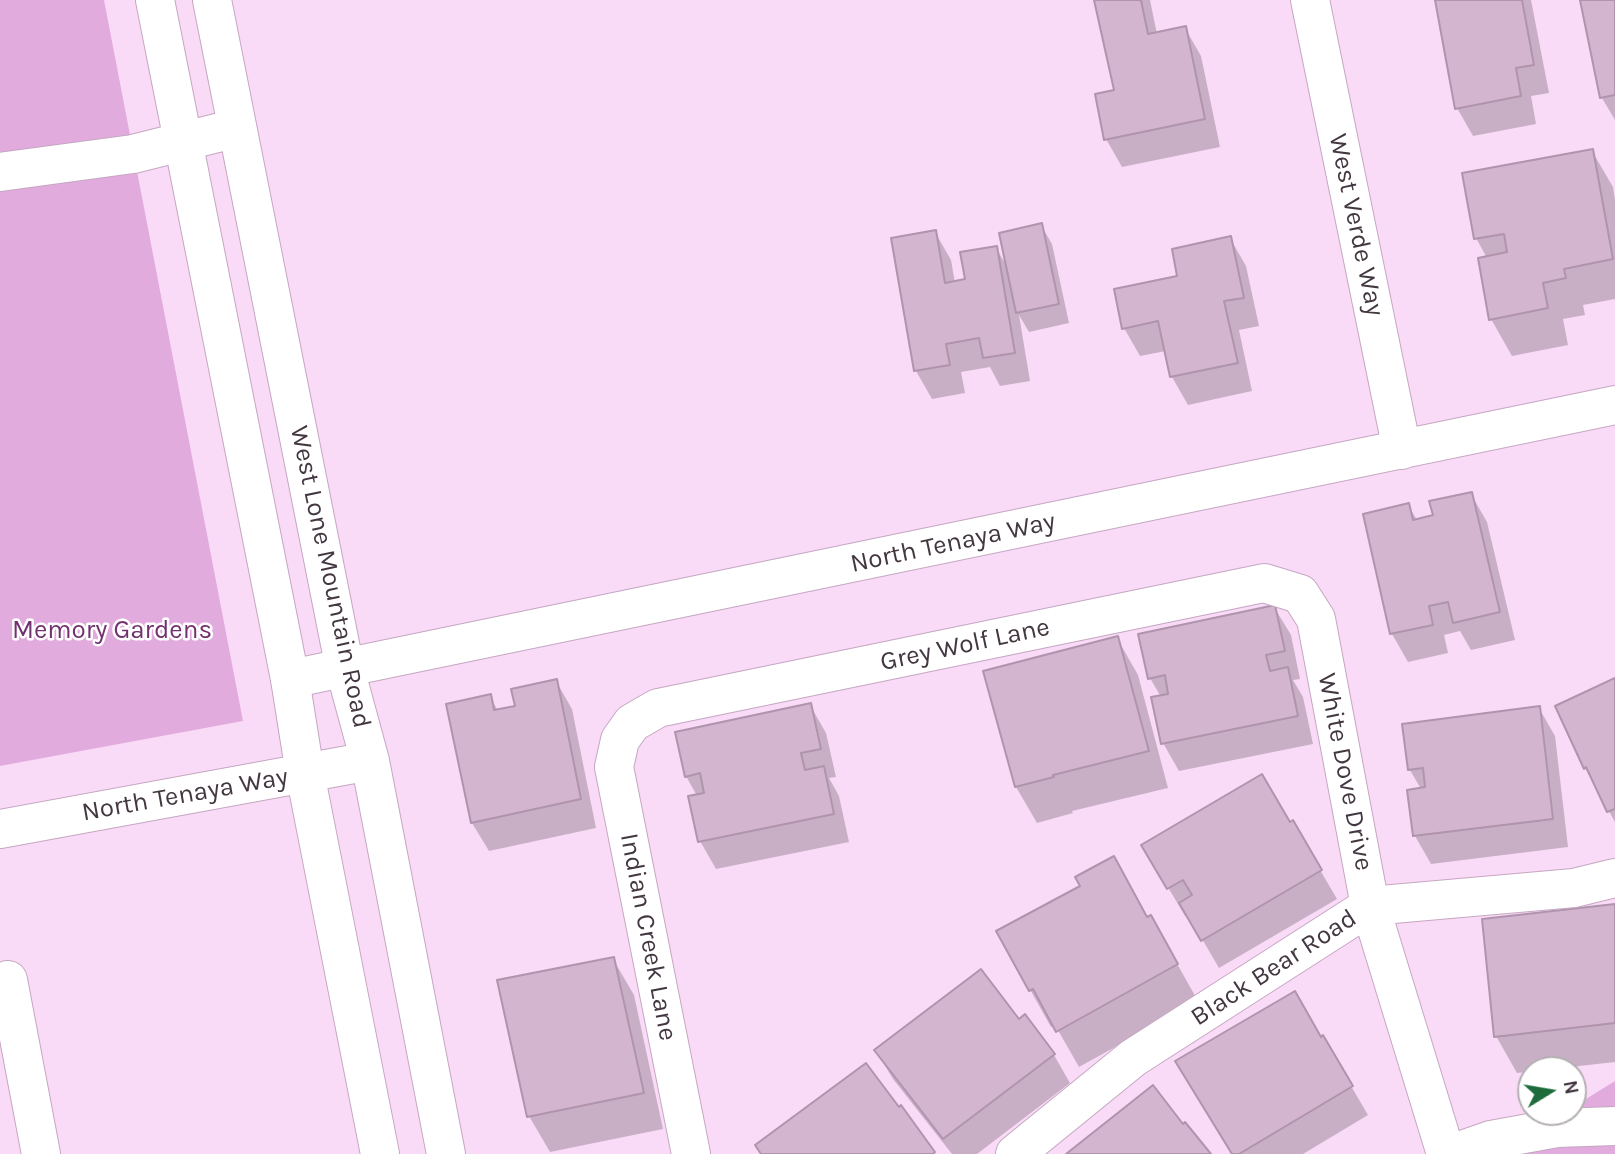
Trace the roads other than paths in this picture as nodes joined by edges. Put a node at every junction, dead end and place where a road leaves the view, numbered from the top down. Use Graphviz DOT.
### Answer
graph roads {
  1 [pos="155,0"];
  2 [pos="212,0"];
  3 [pos="1310,0"];
  4 [pos="237,128"];
  5 [pos="183,141"];
  6 [pos="0,172"];
  7 [pos="1615,405"];
  8 [pos="1402,450"];
  9 [pos="1300,594"];
  10 [pos="345,669"];
  11 [pos="290,679"];
  12 [pos="632,723"];
  13 [pos="370,761"];
  14 [pos="305,773"];
  15 [pos="0,829"];
  16 [pos="1615,877"];
  17 [pos="1370,906"];
  18 [pos="8,980"];
  19 [pos="1615,1126"];
  20 [pos="41,1154"];
  21 [pos="380,1154"];
  22 [pos="446,1154"];
  23 [pos="691,1154"];
  24 [pos="1015,1154"];
  25 [pos="1446,1154"];
  26 [pos="1451,1154"];
  1 -- 5 [label="street"];
  2 -- 4 [label="street, West Lone Mountain Road"];
  3 -- 8 [label="street, West Verde Way"];
  4 -- 5 [label="street"];
  4 -- 10 [label="street, West Lone Mountain Road"];
  5 -- 6 [label="street"];
  5 -- 11 [label="street"];
  7 -- 8 [label="street, North Tenaya Way"];
  8 -- 10 [label="street, North Tenaya Way"];
  9 -- 12 [label="street, Grey Wolf Lane"];
  9 -- 17 [label="street, White Dove Drive"];
  10 -- 11 [label="street, North Tenaya Way"];
  10 -- 13 [label="street, West Lone Mountain Road"];
  11 -- 14 [label="street"];
  12 -- 23 [label="street, Indian Creek Lane"];
  13 -- 14 [label="street, North Tenaya Way"];
  13 -- 22 [label="street, West Lone Mountain Road"];
  14 -- 15 [label="street, North Tenaya Way"];
  14 -- 21 [label="street"];
  16 -- 17 [label="street, Black Bear Road"];
  17 -- 24 [label="street, Black Bear Road"];
  17 -- 25 [label="street, White Dove Drive"];
  18 -- 20 [label="street"];
  19 -- 26 [label="street"];
}
